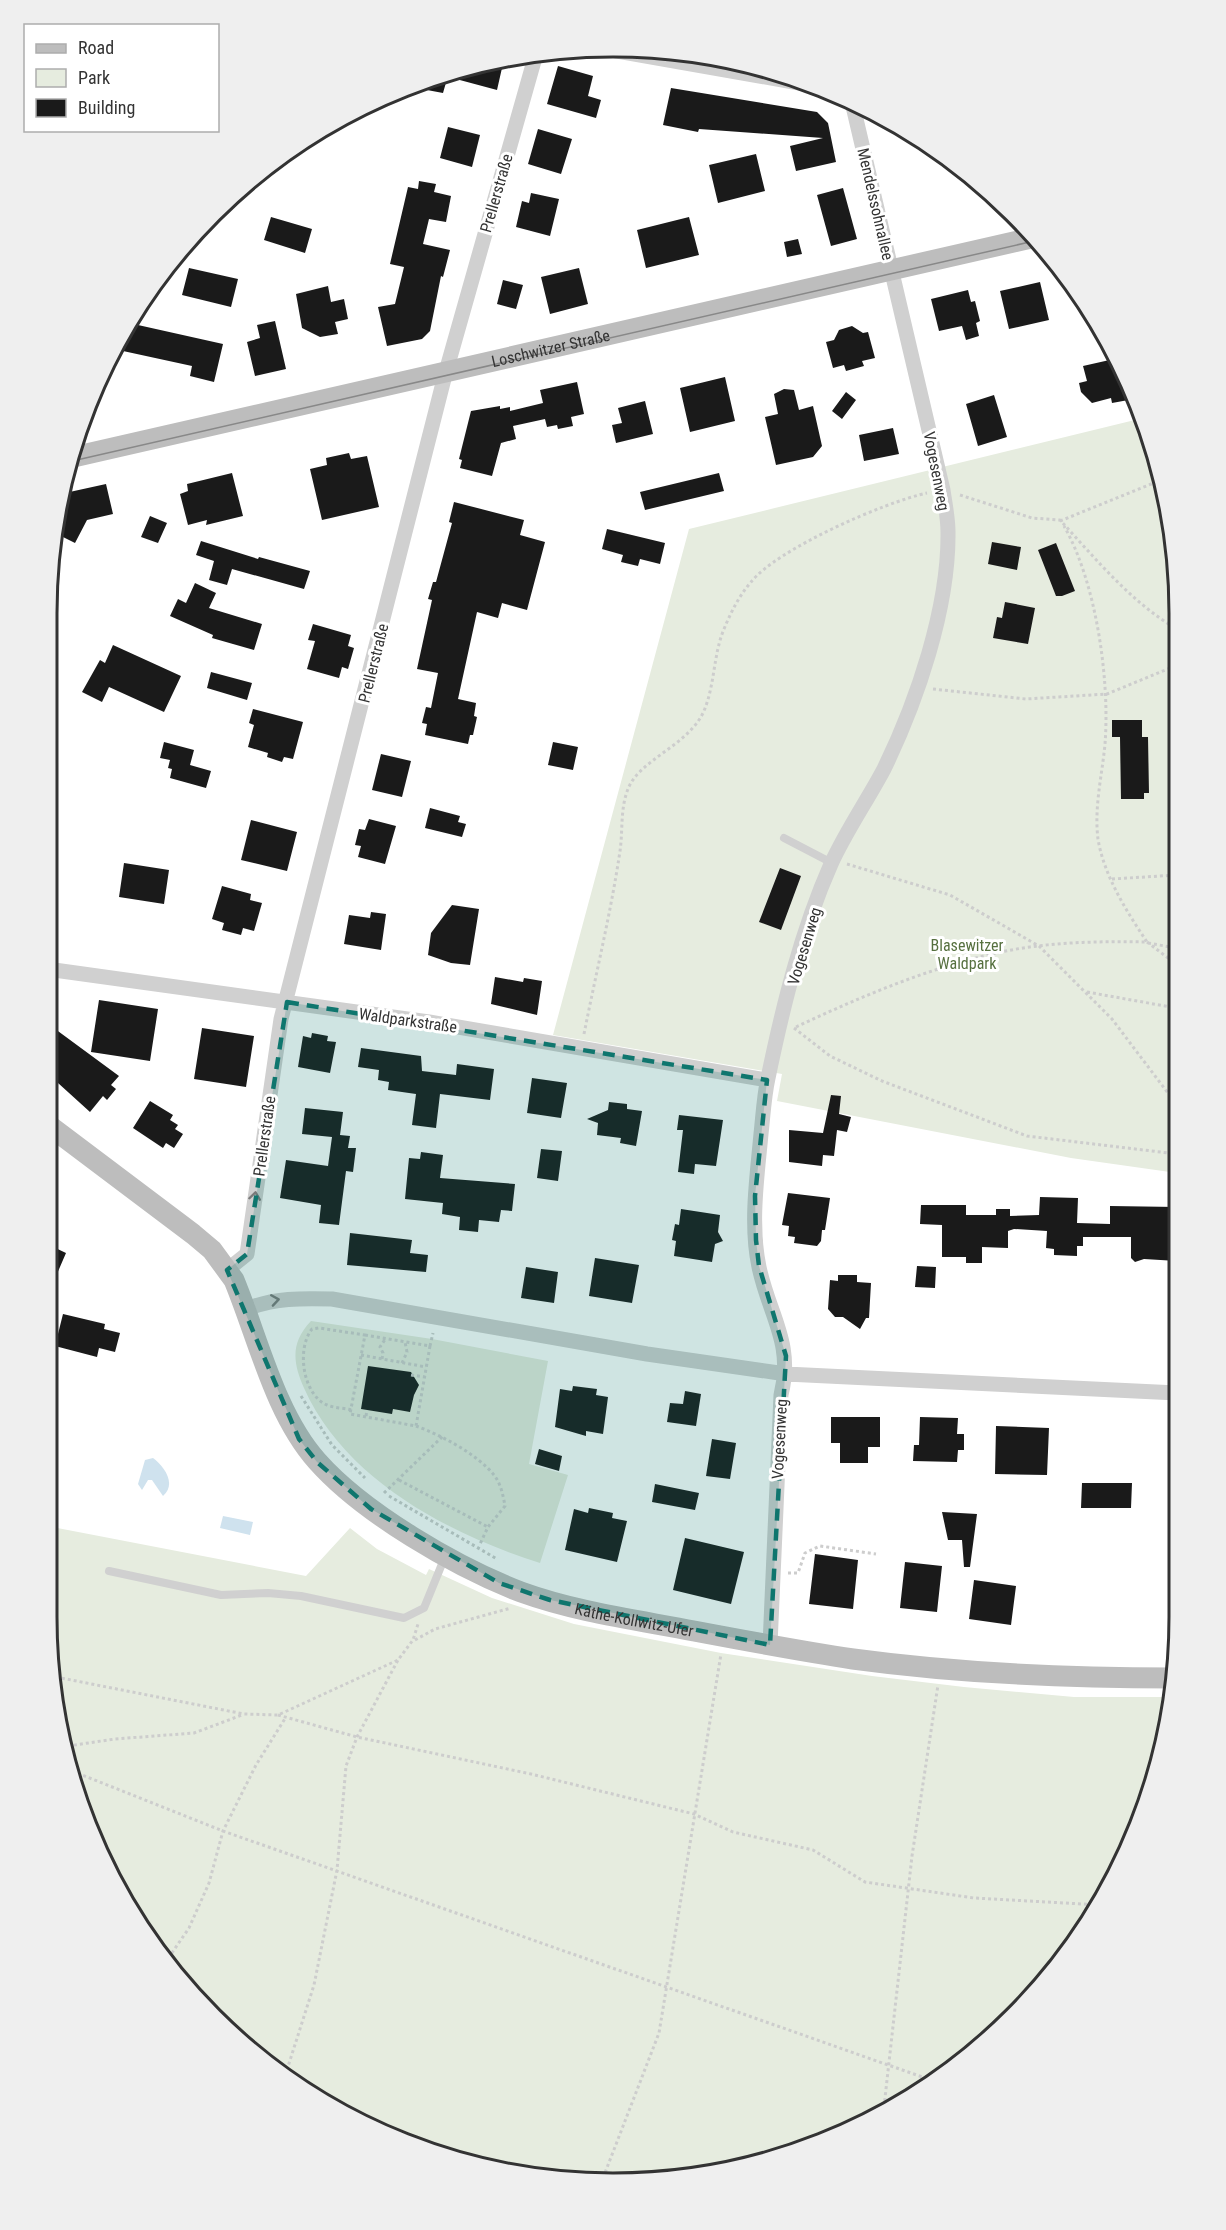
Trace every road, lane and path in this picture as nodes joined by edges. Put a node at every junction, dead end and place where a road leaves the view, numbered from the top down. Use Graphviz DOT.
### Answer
graph roads {
  1 [pos="670,60"];
  2 [pos="533,63"];
  3 [pos="748,74"];
  4 [pos="854,112"];
  5 [pos="1025,239"];
  6 [pos="892,271"];
  7 [pos="446,371"];
  8 [pos="80,455"];
  9 [pos="1153,483"];
  10 [pos="943,490"];
  11 [pos="1060,520"];
  12 [pos="1169,624"];
  13 [pos="1169,668"];
  14 [pos="917,687"];
  15 [pos="1107,694"];
  16 [pos="784,838"];
  17 [pos="833,861"];
  18 [pos="1169,875"];
  19 [pos="1112,879"];
  20 [pos="1147,942"];
  21 [pos="1039,946"];
  22 [pos="1169,947"];
  23 [pos="1169,959"];
  24 [pos="57,970"];
  25 [pos="1086,992"];
  26 [pos="287,1002"];
  27 [pos="1169,1007"];
  28 [pos="788,1026"];
  29 [pos="581,1047"];
  30 [pos="767,1080"];
  31 [pos="1169,1094"];
  32 [pos="57,1132"];
  33 [pos="1169,1153"];
  34 [pos="228,1270"];
  35 [pos="243,1302"];
  36 [pos="365,1335"];
  37 [pos="386,1338"];
  38 [pos="405,1342"];
  39 [pos="361,1355"];
  40 [pos="382,1359"];
  41 [pos="402,1363"];
  42 [pos="420,1366"];
  43 [pos="426,1367"];
  44 [pos="786,1374"];
  45 [pos="411,1375"];
  46 [pos="418,1376"];
  47 [pos="425,1377"];
  48 [pos="296,1388"];
  49 [pos="1169,1393"];
  50 [pos="351,1410"];
  51 [pos="367,1410"];
  52 [pos="366,1416"];
  53 [pos="416,1426"];
  54 [pos="442,1436"];
  55 [pos="399,1480"];
  56 [pos="370,1483"];
  57 [pos="377,1488"];
  58 [pos="384,1493"];
  59 [pos="489,1527"];
  60 [pos="480,1544"];
  61 [pos="446,1554"];
  62 [pos="876,1554"];
  63 [pos="507,1564"];
  64 [pos="774,1570"];
  65 [pos="109,1571"];
  66 [pos="523,1606"];
  67 [pos="424,1608"];
  68 [pos="413,1640"];
  69 [pos="770,1644"];
  70 [pos="722,1649"];
  71 [pos="398,1660"];
  72 [pos="61,1678"];
  73 [pos="1165,1678"];
  74 [pos="939,1681"];
  75 [pos="244,1714"];
  76 [pos="278,1714"];
  77 [pos="286,1717"];
  78 [pos="357,1737"];
  79 [pos="73,1745"];
  80 [pos="80,1773"];
  81 [pos="694,1814"];
  82 [pos="223,1831"];
  83 [pos="337,1870"];
  84 [pos="910,1889"];
  85 [pos="1089,1904"];
  86 [pos="171,1954"];
  87 [pos="667,1986"];
  88 [pos="288,2067"];
  89 [pos="890,2068"];
  90 [pos="924,2078"];
  91 [pos="885,2102"];
  92 [pos="605,2173"];
  1 -- 3 [label="street"];
  2 -- 7 [label="street, Prellerstraße"];
  4 -- 6 [label="street, Mendelssohnallee"];
  5 -- 6 [label="main road, Loschwitzer Straße"];
  6 -- 7 [label="main road, Loschwitzer Straße"];
  6 -- 10 [label="street, Vogesenweg"];
  7 -- 8 [label="main road, Loschwitzer Straße"];
  7 -- 26 [label="street, Prellerstraße"];
  9 -- 11 [label="path"];
  10 -- 11 [label="path"];
  10 -- 14 [label="street, Vogesenweg"];
  10 -- 29 [label="path"];
  11 -- 12 [label="path"];
  11 -- 15 [label="path"];
  13 -- 15 [label="path"];
  14 -- 15 [label="path"];
  14 -- 17 [label="street, Vogesenweg"];
  15 -- 19 [label="path"];
  16 -- 17 [label="lane"];
  17 -- 21 [label="path"];
  17 -- 28 [label="street, Vogesenweg"];
  18 -- 19 [label="path"];
  19 -- 20 [label="path"];
  20 -- 21 [label="path"];
  20 -- 22 [label="path"];
  20 -- 23 [label="path"];
  21 -- 25 [label="path"];
  21 -- 28 [label="path"];
  24 -- 26 [label="street, Waldparkstraße"];
  25 -- 27 [label="path"];
  25 -- 31 [label="path"];
  26 -- 29 [label="street, Waldparkstraße"];
  34 -- 26 [label="street, Prellerstraße, one-way"];
  28 -- 30 [label="street, Vogesenweg"];
  28 -- 33 [label="path"];
  29 -- 30 [label="street, Waldparkstraße"];
  30 -- 44 [label="street, Vogesenweg"];
  32 -- 34 [label="main road, Käthe-Kollwitz-Ufer"];
  34 -- 35 [label="main road, Käthe-Kollwitz-Ufer"];
  35 -- 44 [label="street, one-way"];
  35 -- 61 [label="main road, Käthe-Kollwitz-Ufer"];
  36 -- 37 [label="path"];
  36 -- 39 [label="path"];
  36 -- 50 [label="path"];
  37 -- 38 [label="path"];
  37 -- 40 [label="path"];
  38 -- 41 [label="path"];
  38 -- 43 [label="path"];
  39 -- 40 [label="path"];
  39 -- 50 [label="path"];
  40 -- 41 [label="path"];
  41 -- 42 [label="path"];
  42 -- 43 [label="path"];
  42 -- 46 [label="path"];
  43 -- 47 [label="path"];
  44 -- 49 [label="street"];
  44 -- 64 [label="street, Vogesenweg"];
  45 -- 46 [label="path"];
  46 -- 47 [label="path"];
  47 -- 53 [label="path"];
  48 -- 56 [label="path"];
  50 -- 52 [label="path"];
  51 -- 52 [label="path"];
  52 -- 53 [label="path"];
  53 -- 54 [label="path"];
  54 -- 55 [label="path"];
  54 -- 59 [label="path"];
  55 -- 58 [label="path"];
  55 -- 59 [label="path"];
  57 -- 58 [label="path"];
  58 -- 63 [label="path"];
  59 -- 60 [label="path"];
  61 -- 67 [label="lane"];
  61 -- 69 [label="main road, Käthe-Kollwitz-Ufer"];
  62 -- 64 [label="path"];
  64 -- 69 [label="street, Vogesenweg"];
  65 -- 67 [label="lane"];
  66 -- 68 [label="path"];
  67 -- 68 [label="path"];
  68 -- 71 [label="path"];
  69 -- 73 [label="main road, Käthe-Kollwitz-Ufer"];
  70 -- 81 [label="path"];
  71 -- 76 [label="path"];
  71 -- 78 [label="path"];
  72 -- 75 [label="path"];
  74 -- 84 [label="path"];
  75 -- 76 [label="path"];
  75 -- 79 [label="path"];
  76 -- 77 [label="path"];
  77 -- 78 [label="path"];
  77 -- 82 [label="path"];
  78 -- 81 [label="path"];
  78 -- 83 [label="path"];
  80 -- 82 [label="path"];
  81 -- 84 [label="path"];
  81 -- 87 [label="path"];
  82 -- 83 [label="path"];
  82 -- 86 [label="path"];
  83 -- 87 [label="path"];
  83 -- 88 [label="path"];
  84 -- 85 [label="path"];
  84 -- 89 [label="path"];
  87 -- 89 [label="path"];
  87 -- 92 [label="path"];
  89 -- 90 [label="path"];
  89 -- 91 [label="path"];
}
